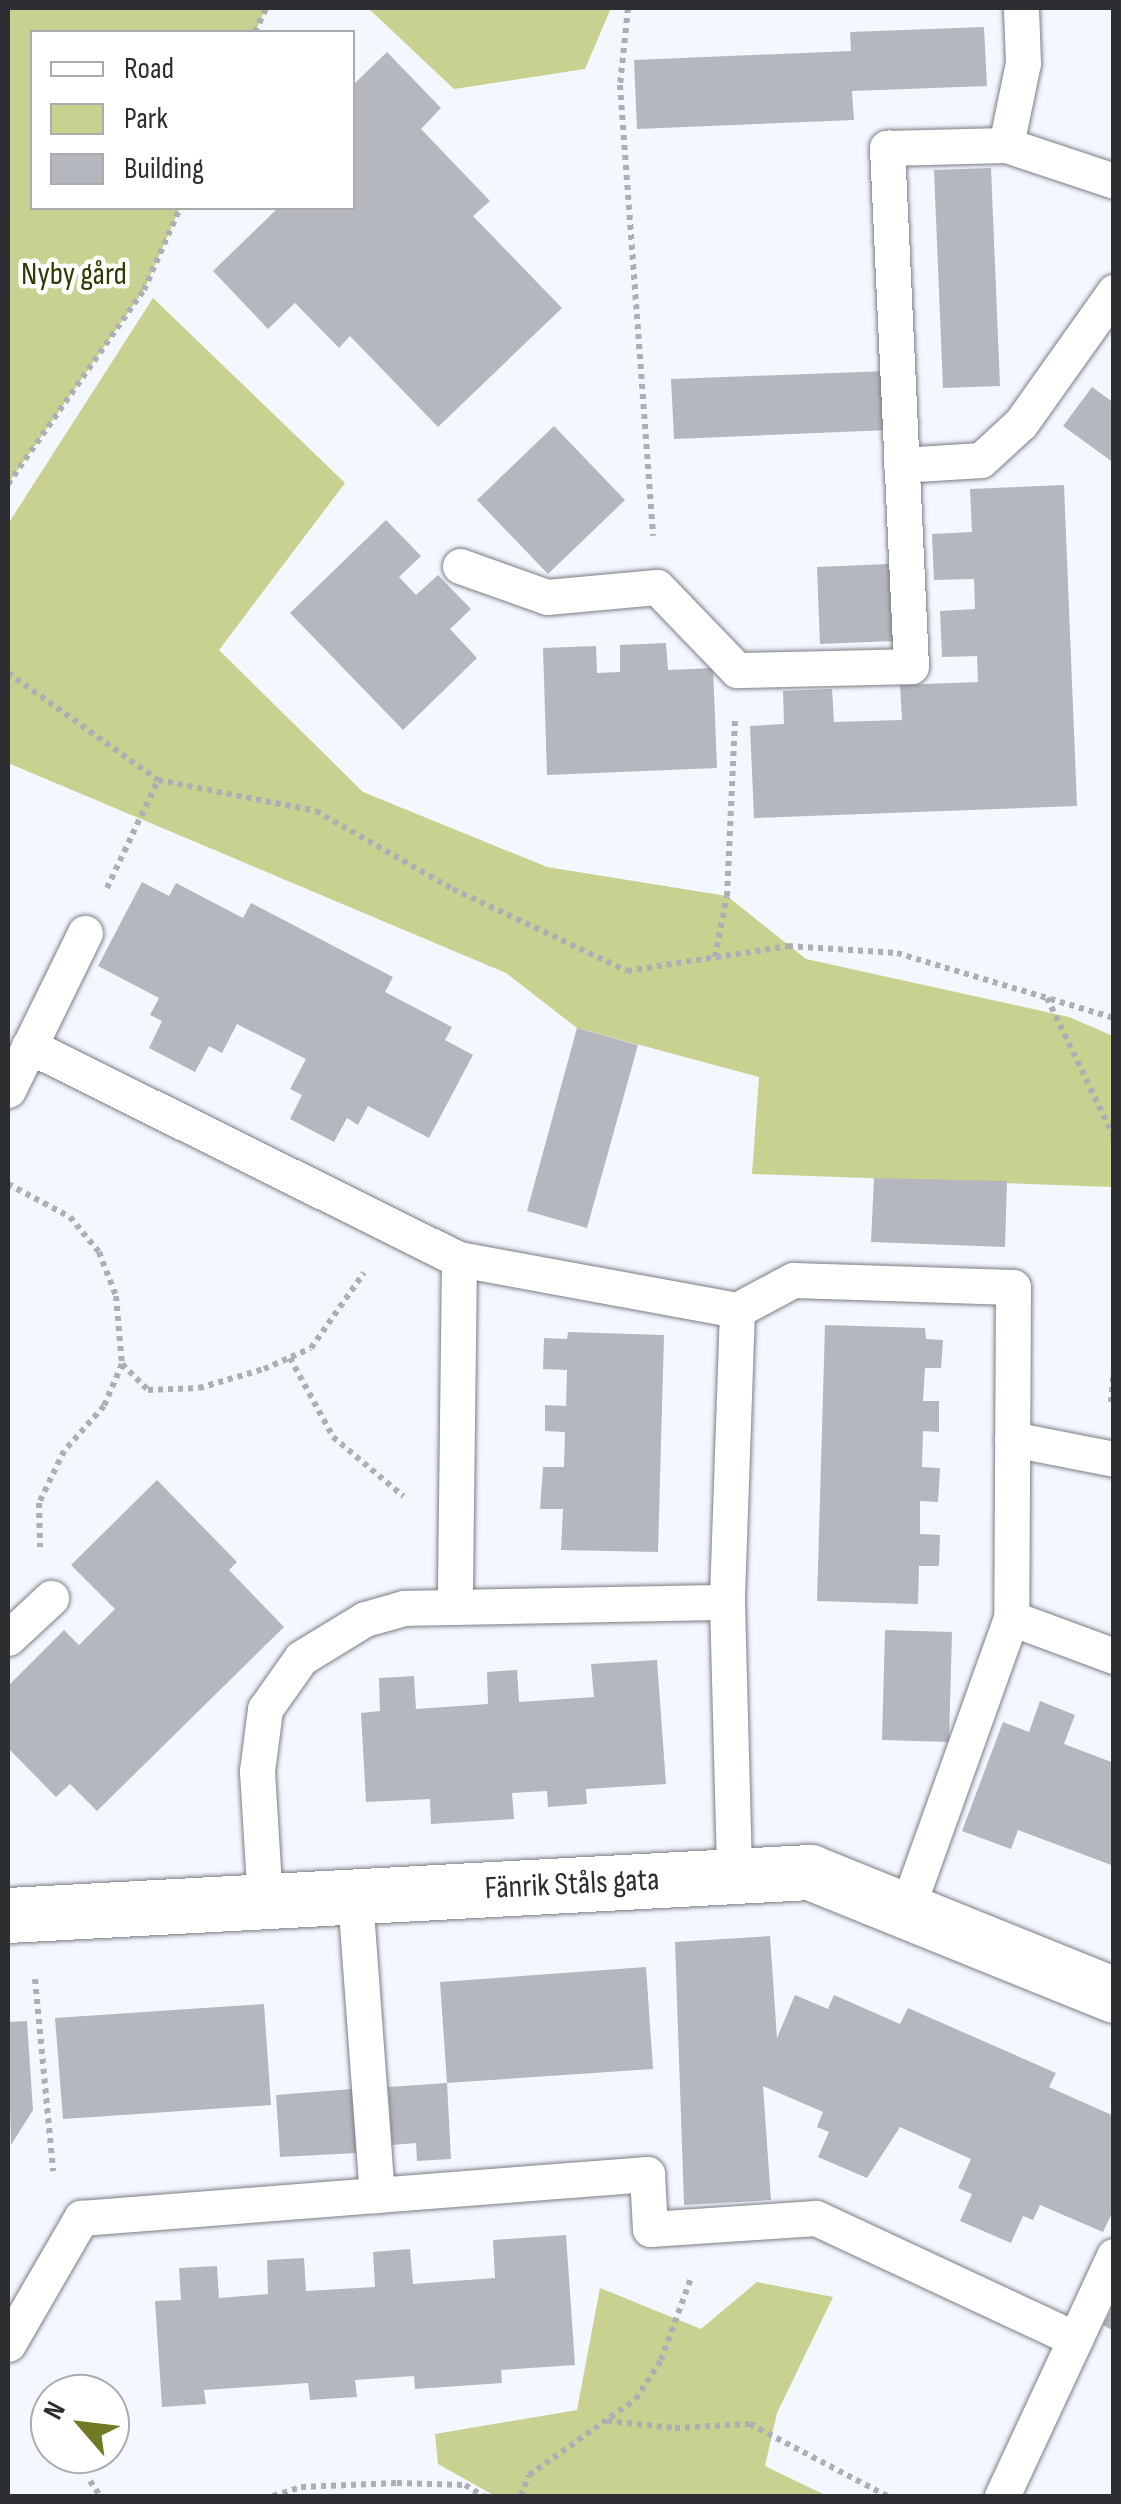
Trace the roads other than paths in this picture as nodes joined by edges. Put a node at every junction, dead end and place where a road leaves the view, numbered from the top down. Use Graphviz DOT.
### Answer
graph roads {
  1 [pos="1020,8"];
  2 [pos="1006,145"];
  3 [pos="1114,181"];
  4 [pos="1114,292"];
  5 [pos="901,465"];
  6 [pos="460,566"];
  7 [pos="85,934"];
  8 [pos="30,1046"];
  9 [pos="8,1090"];
  10 [pos="459,1259"];
  11 [pos="738,1310"];
  12 [pos="1012,1439"];
  13 [pos="1114,1459"];
  14 [pos="51,1598"];
  15 [pos="726,1602"];
  16 [pos="455,1607"];
  17 [pos="1010,1618"];
  18 [pos="8,1638"];
  19 [pos="1114,1656"];
  20 [pos="734,1876"];
  21 [pos="356,1897"];
  22 [pos="265,1902"];
  23 [pos="906,1911"];
  24 [pos="8,1915"];
  25 [pos="1114,1995"];
  26 [pos="377,2195"];
  27 [pos="1114,2256"];
  28 [pos="1074,2339"];
  29 [pos="8,2344"];
  30 [pos="1002,2496"];
  1 -- 2 [label="lane"];
  2 -- 3 [label="lane"];
  2 -- 5 [label="lane"];
  4 -- 5 [label="lane"];
  5 -- 6 [label="lane"];
  7 -- 8 [label="lane"];
  8 -- 9 [label="lane"];
  8 -- 10 [label="lane"];
  10 -- 11 [label="lane"];
  10 -- 16 [label="lane"];
  11 -- 12 [label="lane"];
  11 -- 15 [label="lane"];
  12 -- 13 [label="lane"];
  12 -- 17 [label="lane"];
  14 -- 18 [label="lane"];
  15 -- 16 [label="lane"];
  15 -- 20 [label="lane"];
  16 -- 22 [label="lane"];
  17 -- 19 [label="lane"];
  17 -- 23 [label="lane"];
  20 -- 21 [label="street, Fänrik Ståls gata"];
  20 -- 23 [label="street, Fänrik Ståls gata"];
  21 -- 22 [label="street, Fänrik Ståls gata"];
  21 -- 26 [label="lane"];
  22 -- 24 [label="street, Fänrik Ståls gata"];
  23 -- 25 [label="street, Fänrik Ståls gata"];
  26 -- 28 [label="lane"];
  26 -- 29 [label="lane"];
  27 -- 28 [label="lane"];
  28 -- 30 [label="lane"];
}
